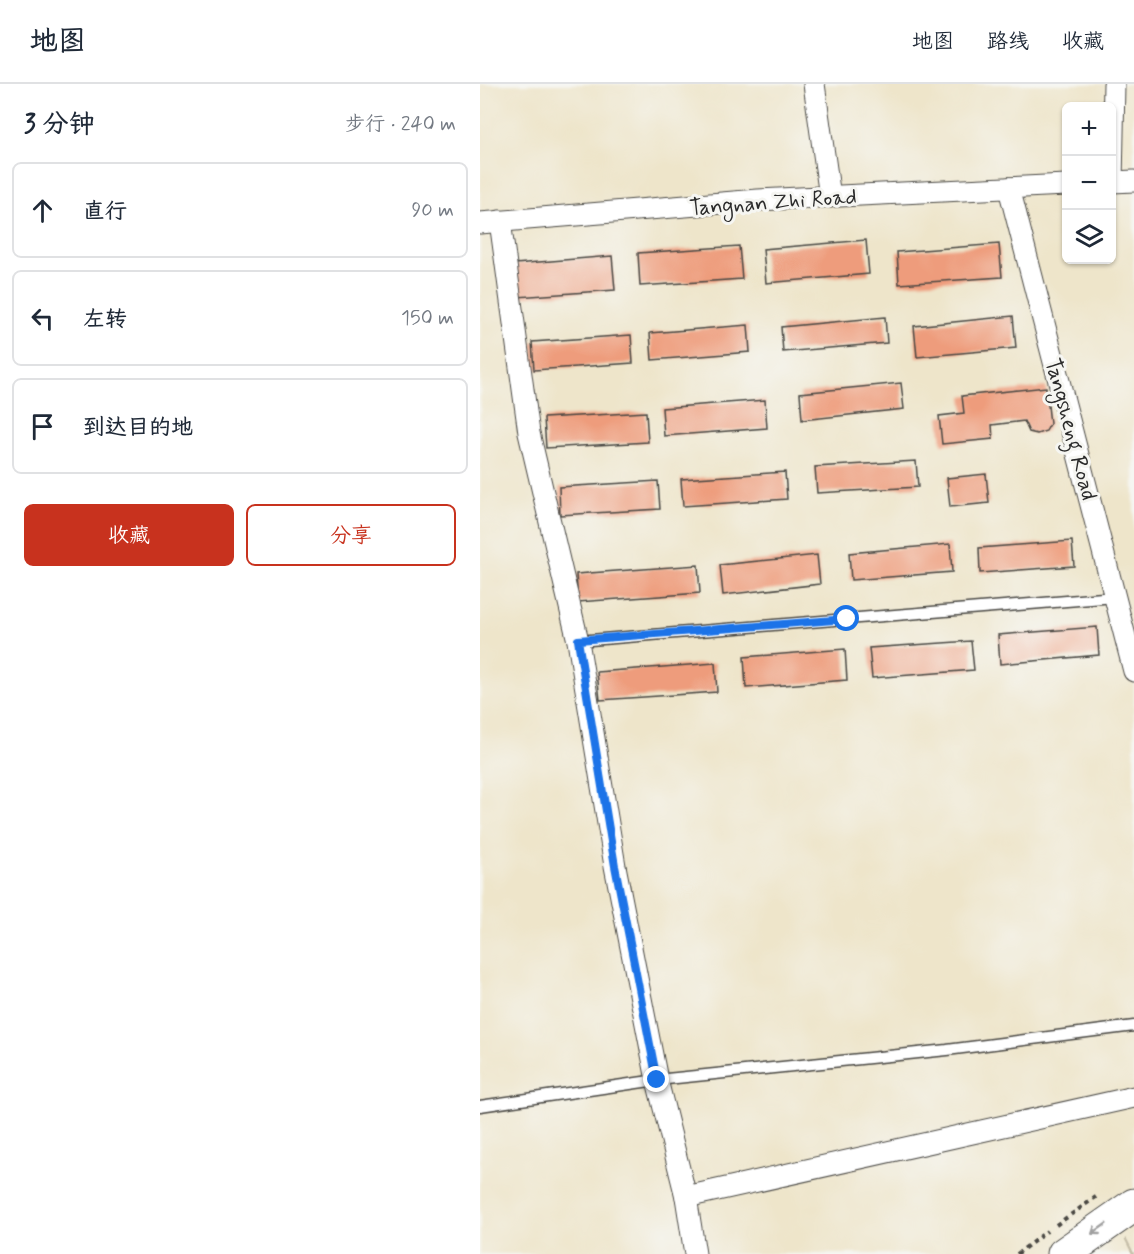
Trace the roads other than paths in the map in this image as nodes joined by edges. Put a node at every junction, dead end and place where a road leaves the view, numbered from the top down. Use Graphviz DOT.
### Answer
graph roads {
  1 [pos="814,84"];
  2 [pos="1114,84"];
  3 [pos="1113,156"];
  4 [pos="1134,181"];
  5 [pos="1116,182"];
  6 [pos="1062,185"];
  7 [pos="1009,188"];
  8 [pos="830,197"];
  9 [pos="490,222"];
  10 [pos="1115,597"];
  11 [pos="578,640"];
  12 [pos="1134,671"];
  13 [pos="1134,1026"];
  14 [pos="657,1080"];
  15 [pos="1134,1097"];
  16 [pos="480,1106"];
  17 [pos="686,1197"];
  18 [pos="1134,1205"];
  19 [pos="695,1254"];
  20 [pos="1064,1254"];
  1 -- 8 [label="street"];
  2 -- 3 [label="street"];
  4 -- 5 [label="street"];
  6 -- 7 [label="street, Tangnan Zhi Road"];
  7 -- 8 [label="street, Tangnan Zhi Road"];
  7 -- 10 [label="street, Tangsheng Road"];
  8 -- 9 [label="street, Tangnan Zhi Road"];
  9 -- 11 [label="street"];
  10 -- 11 [label="lane"];
  10 -- 12 [label="street, Tangsheng Road"];
  11 -- 14 [label="street"];
  13 -- 14 [label="lane"];
  14 -- 16 [label="lane"];
  14 -- 17 [label="street"];
  15 -- 17 [label="street"];
  17 -- 19 [label="street"];
  18 -- 20 [label="main road, one-way"];
}
